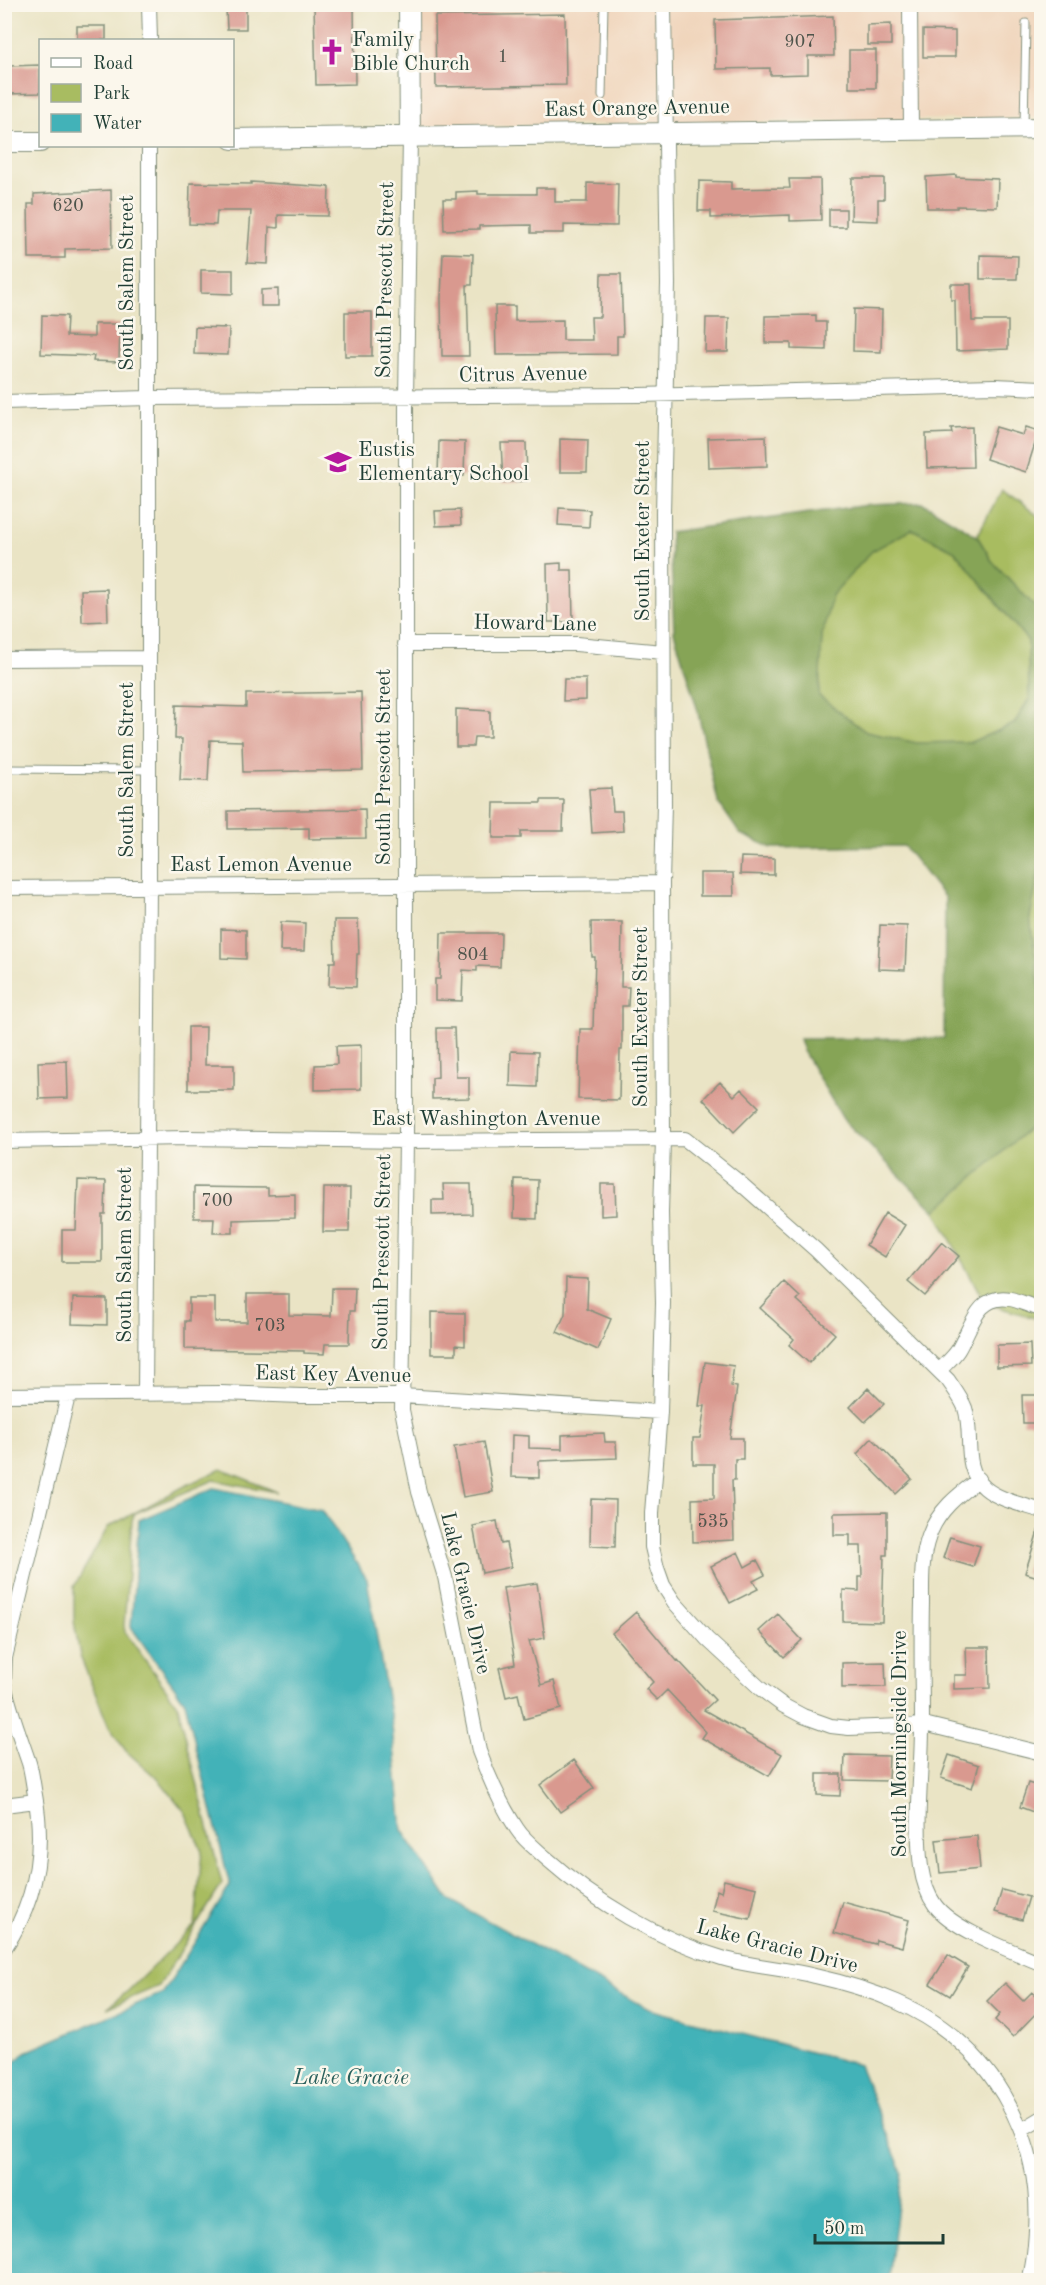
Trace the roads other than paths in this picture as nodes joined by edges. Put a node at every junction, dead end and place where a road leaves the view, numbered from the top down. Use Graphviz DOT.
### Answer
graph roads {
  1 [pos="149,4"];
  2 [pos="409,4"];
  3 [pos="604,4"];
  4 [pos="664,4"];
  5 [pos="910,4"];
  6 [pos="1026,22"];
  7 [pos="150,39"];
  8 [pos="602,96"];
  9 [pos="1033,128"];
  10 [pos="911,130"];
  11 [pos="665,132"];
  12 [pos="410,137"];
  13 [pos="234,139"];
  14 [pos="4,142"];
  15 [pos="39,142"];
  16 [pos="149,147"];
  17 [pos="1041,388"];
  18 [pos="666,394"];
  19 [pos="148,398"];
  20 [pos="406,398"];
  21 [pos="4,402"];
  22 [pos="405,644"];
  23 [pos="663,652"];
  24 [pos="148,658"];
  25 [pos="4,659"];
  26 [pos="4,769"];
  27 [pos="148,770"];
  28 [pos="662,883"];
  29 [pos="405,885"];
  30 [pos="149,886"];
  31 [pos="4,888"];
  32 [pos="147,1139"];
  33 [pos="663,1140"];
  34 [pos="4,1141"];
  35 [pos="406,1141"];
  36 [pos="1041,1309"];
  37 [pos="939,1371"];
  38 [pos="145,1393"];
  39 [pos="4,1395"];
  40 [pos="68,1396"];
  41 [pos="402,1396"];
  42 [pos="660,1412"];
  43 [pos="979,1479"];
  44 [pos="1041,1511"];
  45 [pos="4,1682"];
  46 [pos="922,1725"];
  47 [pos="1041,1753"];
  48 [pos="36,1801"];
  49 [pos="4,1805"];
  50 [pos="4,1949"];
  51 [pos="1041,1964"];
  52 [pos="1041,2118"];
  53 [pos="1022,2130"];
  54 [pos="1029,2280"];
  1 -- 7 [label="street"];
  2 -- 12 [label="main road"];
  3 -- 8 [label="lane"];
  4 -- 11 [label="street, South Exeter Street"];
  5 -- 10 [label="street"];
  6 -- 9 [label="lane"];
  9 -- 10 [label="main road, East Orange Avenue"];
  10 -- 11 [label="main road, East Orange Avenue"];
  11 -- 12 [label="main road, East Orange Avenue"];
  11 -- 18 [label="street, South Exeter Street"];
  12 -- 13 [label="main road, East Orange Avenue"];
  12 -- 20 [label="street, South Prescott Street"];
  14 -- 15 [label="main road"];
  16 -- 19 [label="street, South Salem Street"];
  17 -- 18 [label="street, Citrus Avenue"];
  18 -- 20 [label="street, Citrus Avenue"];
  18 -- 23 [label="street, South Exeter Street"];
  19 -- 20 [label="street, Citrus Avenue"];
  19 -- 21 [label="street, Citrus Avenue"];
  19 -- 24 [label="street, South Salem Street"];
  20 -- 22 [label="street, South Prescott Street"];
  22 -- 23 [label="street, Howard Lane"];
  22 -- 29 [label="street, South Prescott Street"];
  23 -- 28 [label="street, South Exeter Street"];
  24 -- 25 [label="street"];
  24 -- 27 [label="street, South Salem Street"];
  26 -- 27 [label="lane"];
  27 -- 30 [label="street, South Salem Street"];
  28 -- 29 [label="street, East Lemon Avenue"];
  28 -- 33 [label="street, South Exeter Street"];
  29 -- 30 [label="street, East Lemon Avenue"];
  29 -- 35 [label="street, South Prescott Street"];
  30 -- 31 [label="street, East Lemon Avenue"];
  30 -- 32 [label="street, South Salem Street"];
  32 -- 34 [label="street, East Washington Avenue"];
  32 -- 35 [label="street, East Washington Avenue"];
  32 -- 38 [label="street, South Salem Street"];
  33 -- 35 [label="street, East Washington Avenue"];
  33 -- 37 [label="street, East Washington Avenue"];
  33 -- 42 [label="street, South Exeter Street"];
  35 -- 41 [label="street, South Prescott Street"];
  36 -- 37 [label="street"];
  37 -- 43 [label="street, East Washington Avenue"];
  38 -- 40 [label="street, East Key Avenue"];
  38 -- 41 [label="street, East Key Avenue"];
  39 -- 40 [label="street, East Key Avenue"];
  40 -- 45 [label="street"];
  41 -- 42 [label="street, East Key Avenue"];
  41 -- 53 [label="street, Lake Gracie Drive"];
  42 -- 46 [label="street, South Exeter Street"];
  43 -- 44 [label="street"];
  43 -- 46 [label="street, South Morningside Drive"];
  45 -- 48 [label="street"];
  46 -- 47 [label="street, South Exeter Street"];
  46 -- 51 [label="street, South Morningside Drive"];
  48 -- 49 [label="street"];
  48 -- 50 [label="street"];
  52 -- 53 [label="street"];
  53 -- 54 [label="street, Lake Gracie Drive"];
}
